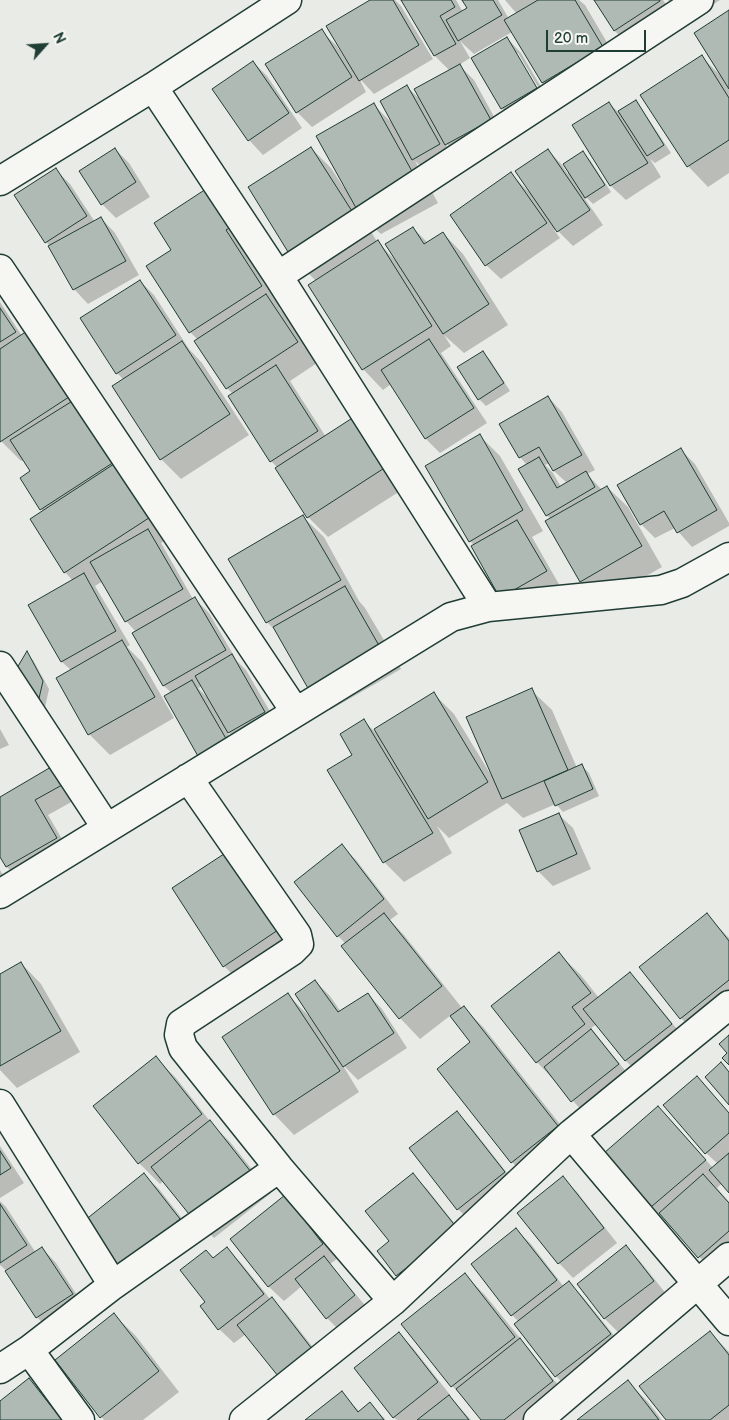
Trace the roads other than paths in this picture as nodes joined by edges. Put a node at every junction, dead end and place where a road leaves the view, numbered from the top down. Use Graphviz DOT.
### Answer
graph roads {
  1 [pos="287,0"];
  2 [pos="699,0"];
  3 [pos="153,87"];
  4 [pos="0,181"];
  5 [pos="0,269"];
  6 [pos="278,276"];
  7 [pos="729,558"];
  8 [pos="488,607"];
  9 [pos="0,666"];
  10 [pos="296,711"];
  11 [pos="188,778"];
  12 [pos="106,827"];
  13 [pos="0,894"];
  14 [pos="729,1005"];
  15 [pos="0,1104"];
  16 [pos="572,1134"];
  17 [pos="279,1168"];
  18 [pos="729,1257"];
  19 [pos="697,1284"];
  20 [pos="113,1285"];
  21 [pos="393,1301"];
  22 [pos="729,1320"];
  23 [pos="29,1350"];
  24 [pos="0,1369"];
  25 [pos="80,1420"];
  26 [pos="244,1420"];
  27 [pos="538,1420"];
  1 -- 3 [label="street"];
  2 -- 6 [label="street"];
  3 -- 4 [label="street"];
  3 -- 6 [label="street"];
  5 -- 10 [label="street"];
  6 -- 8 [label="street"];
  7 -- 8 [label="street"];
  8 -- 10 [label="street"];
  9 -- 12 [label="street"];
  10 -- 11 [label="street"];
  11 -- 12 [label="street"];
  11 -- 17 [label="street"];
  12 -- 13 [label="street"];
  14 -- 16 [label="street"];
  15 -- 20 [label="street"];
  16 -- 19 [label="street"];
  16 -- 21 [label="street"];
  17 -- 20 [label="street"];
  17 -- 21 [label="street"];
  18 -- 19 [label="street"];
  19 -- 22 [label="street"];
  19 -- 27 [label="street"];
  20 -- 23 [label="street"];
  21 -- 26 [label="street"];
  23 -- 24 [label="street"];
  23 -- 25 [label="street"];
}
